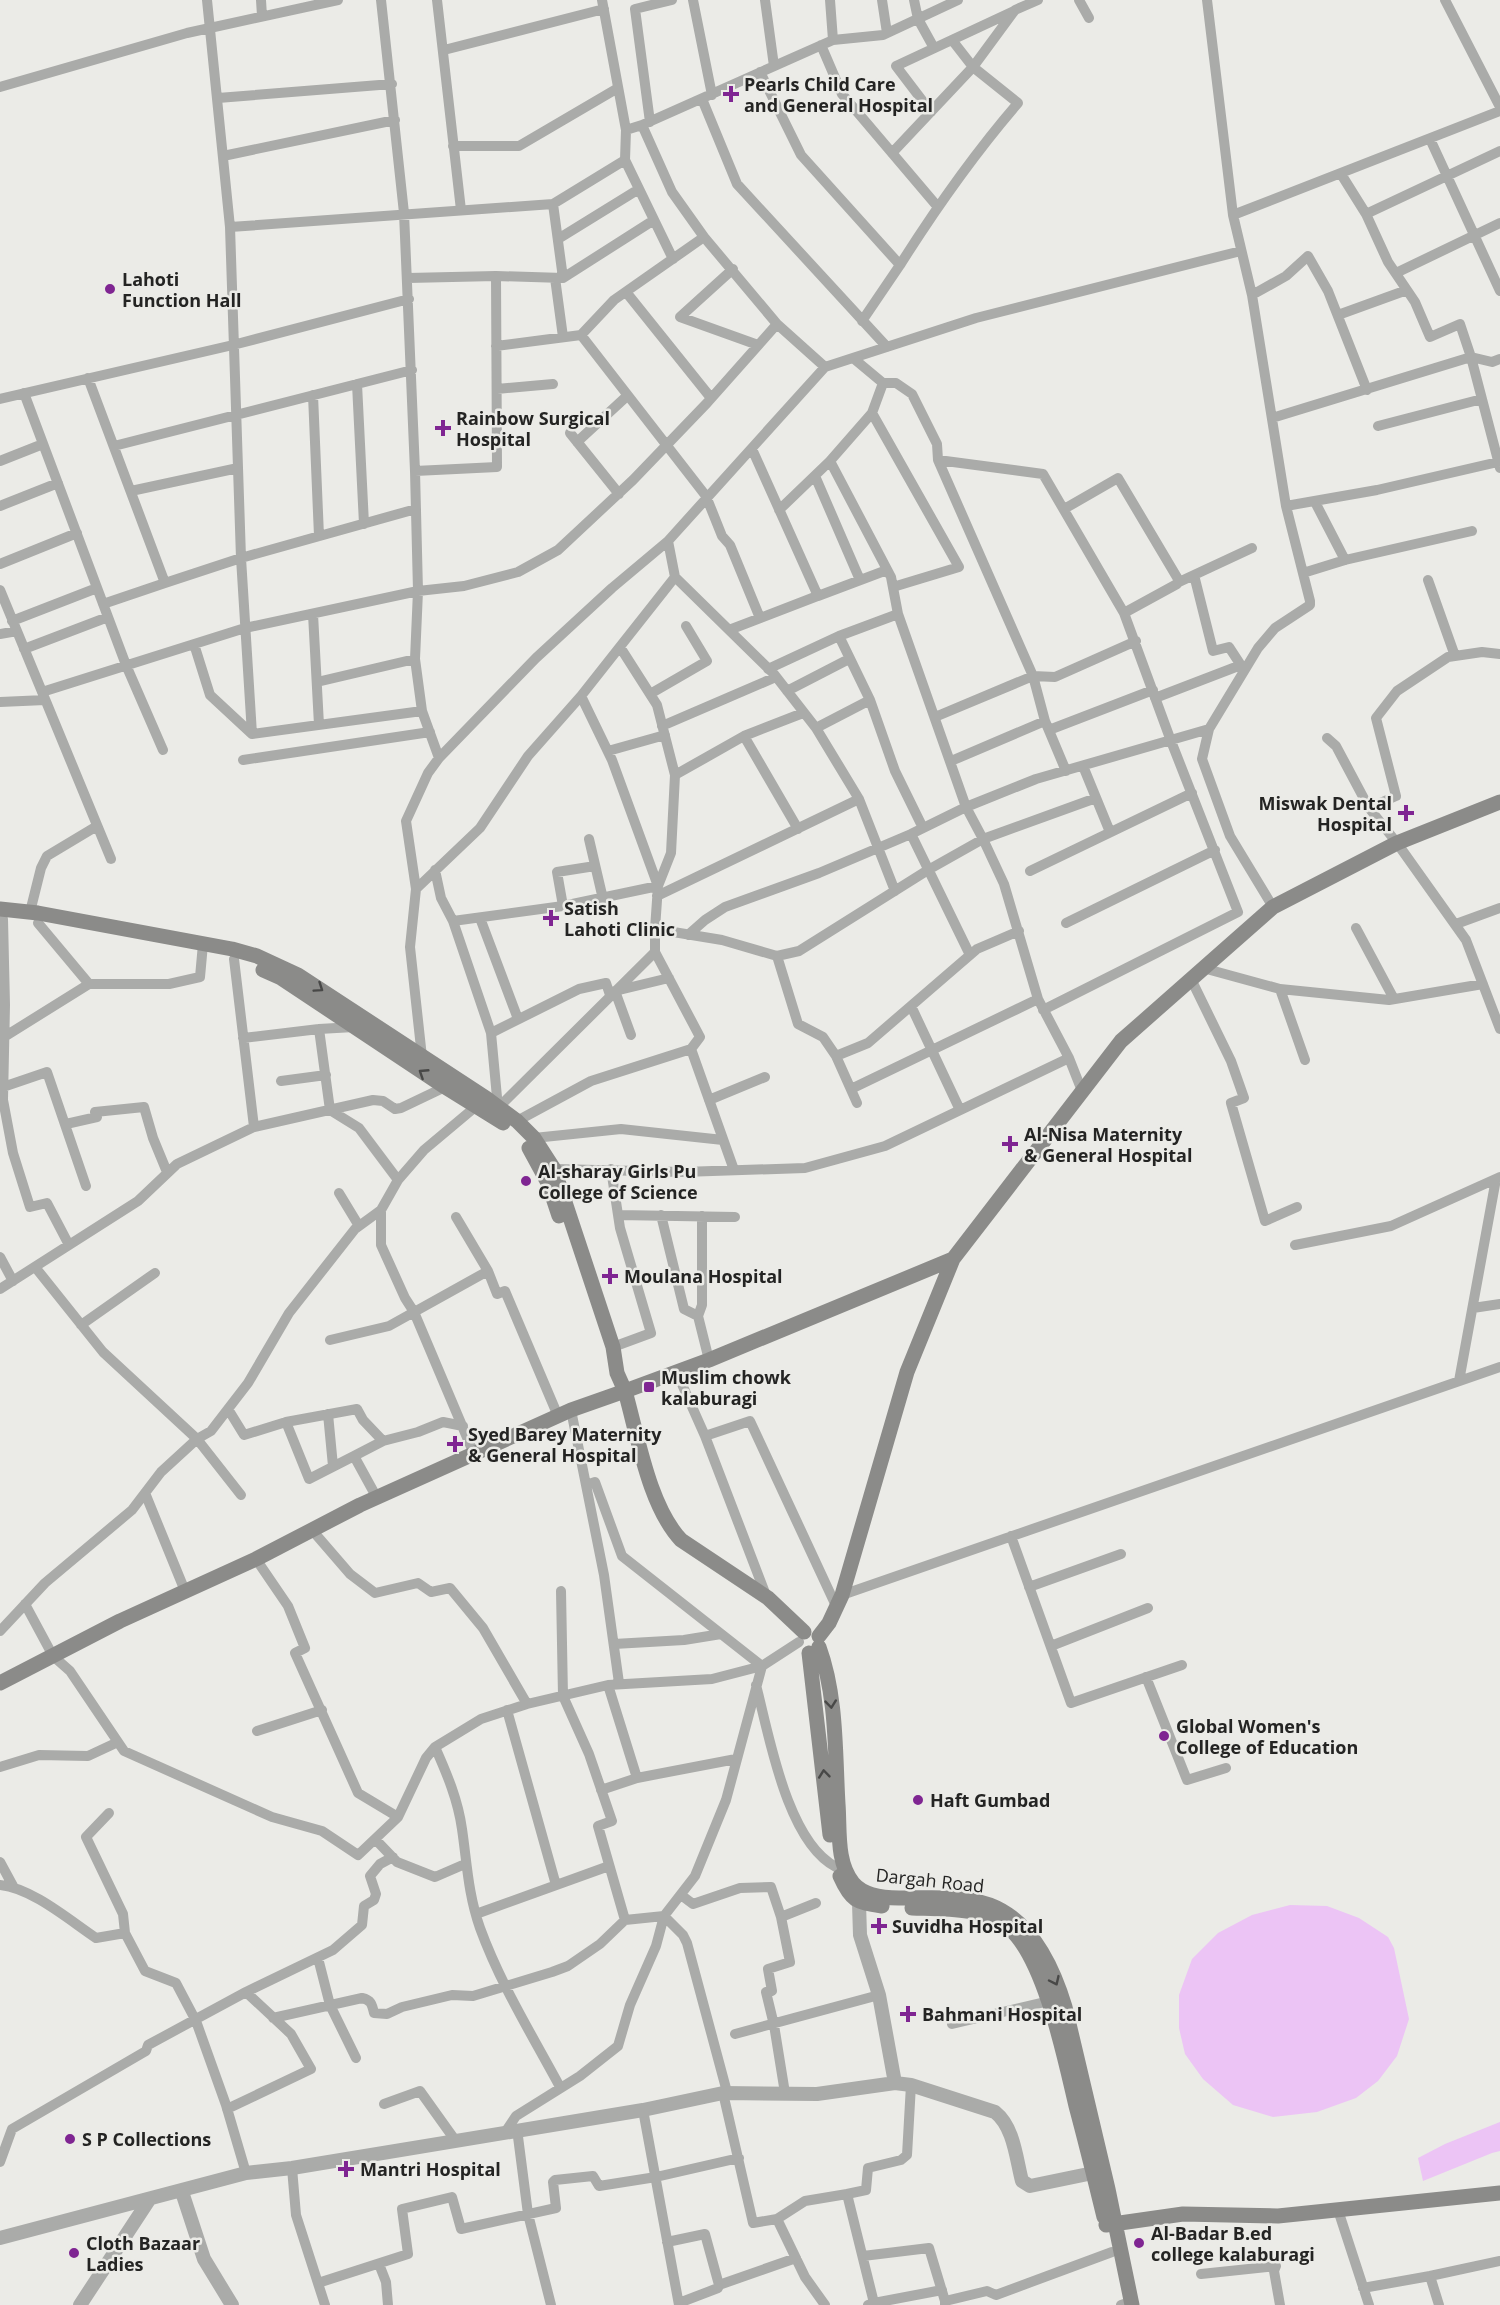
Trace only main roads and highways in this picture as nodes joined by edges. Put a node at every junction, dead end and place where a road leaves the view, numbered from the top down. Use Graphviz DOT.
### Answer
graph roads {
  1 [pos="1500,802"];
  2 [pos="1,915"];
  3 [pos="203,948"];
  4 [pos="486,1104"];
  5 [pos="952,1259"];
  6 [pos="617,1373"];
  7 [pos="625,1391"];
  8 [pos="810,1642"];
  9 [pos="0,1683"];
  10 [pos="1500,2193"];
  11 [pos="1111,2225"];
  12 [pos="1125,2305"];
  1 -- 5 [label="main road"];
  2 -- 3 [label="main road"];
  4 -- 3 [label="main road, one-way"];
  3 -- 4 [label="main road, one-way"];
  4 -- 6 [label="main road"];
  4 -- 6 [label="main road"];
  5 -- 7 [label="main road"];
  5 -- 8 [label="main road"];
  6 -- 7 [label="main road"];
  7 -- 8 [label="main road"];
  7 -- 9 [label="main road"];
  11 -- 8 [label="main road, Dargah Road, one-way"];
  8 -- 11 [label="main road, Dargah Road, one-way"];
  10 -- 11 [label="main road"];
  11 -- 12 [label="main road, Dargah Road"];
  11 -- 12 [label="main road, Dargah Road"];
}
